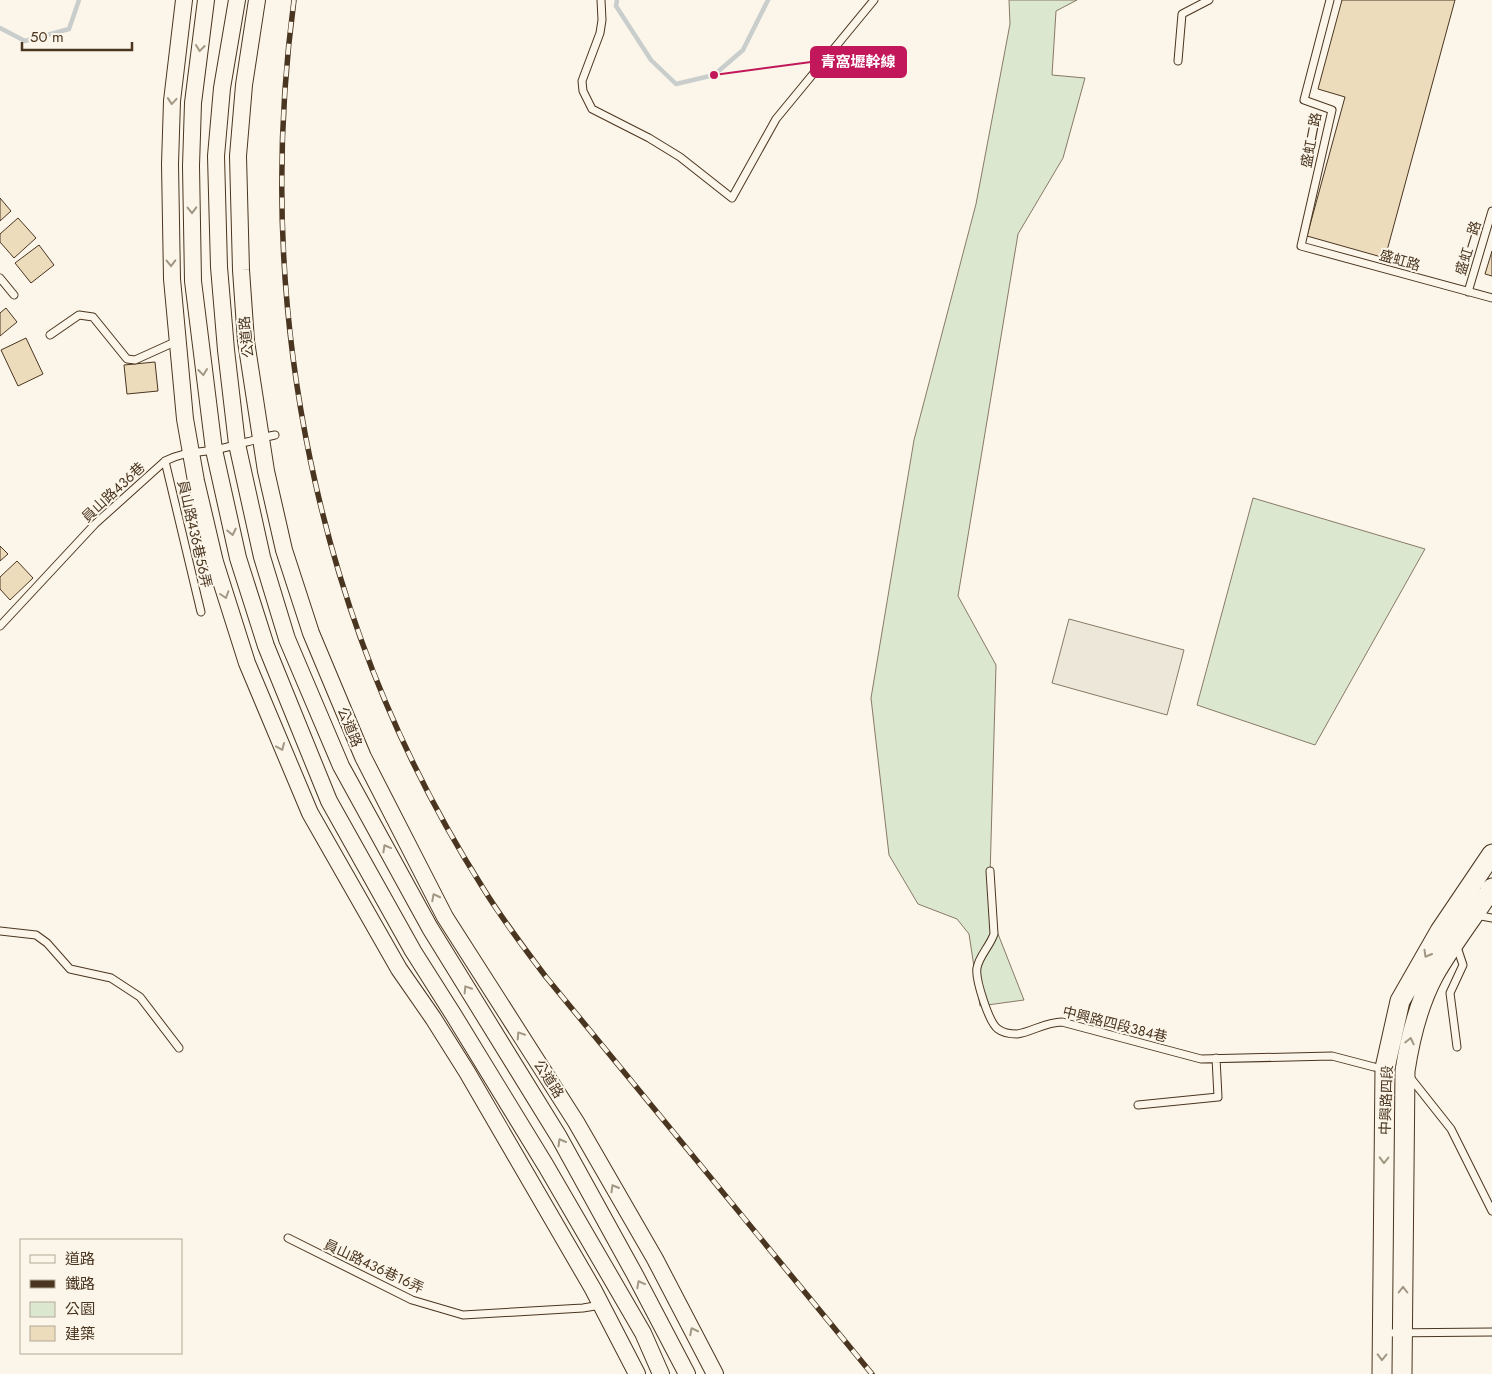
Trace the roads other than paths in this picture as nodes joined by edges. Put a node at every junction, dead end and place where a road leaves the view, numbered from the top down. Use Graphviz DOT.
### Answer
graph roads {
  1 [pos="184,0"];
  2 [pos="206,0"];
  3 [pos="237,0"];
  4 [pos="257,0"];
  5 [pos="601,0"];
  6 [pos="874,0"];
  7 [pos="1209,0"];
  8 [pos="1330,0"];
  9 [pos="1178,61"];
  10 [pos="1492,211"];
  11 [pos="1301,246"];
  12 [pos="0,278"];
  13 [pos="1468,292"];
  14 [pos="14,295"];
  15 [pos="1492,298"];
  16 [pos="50,335"];
  17 [pos="178,341"];
  18 [pos="267,436"];
  19 [pos="237,444"];
  20 [pos="214,450"];
  21 [pos="191,452"];
  22 [pos="165,461"];
  23 [pos="201,612"];
  24 [pos="0,626"];
  25 [pos="1492,854"];
  26 [pos="990,871"];
  27 [pos="1492,888"];
  28 [pos="1469,915"];
  29 [pos="0,931"];
  30 [pos="1448,937"];
  31 [pos="1457,1047"];
  32 [pos="179,1048"];
  33 [pos="1216,1058"];
  34 [pos="1386,1068"];
  35 [pos="1405,1071"];
  36 [pos="1138,1105"];
  37 [pos="1492,1211"];
  38 [pos="288,1238"];
  39 [pos="601,1305"];
  40 [pos="1492,1332"];
  41 [pos="1382,1333"];
  42 [pos="1404,1333"];
  43 [pos="637,1374"];
  44 [pos="660,1374"];
  45 [pos="687,1374"];
  46 [pos="715,1374"];
  47 [pos="1382,1374"];
  48 [pos="1402,1374"];
  1 -- 17 [label="street, one-way"];
  2 -- 20 [label="street, one-way"];
  3 -- 19 [label="street, 公道路"];
  4 -- 18 [label="street, 公道路"];
  5 -- 6 [label="lane"];
  7 -- 9 [label="lane"];
  8 -- 11 [label="lane, 盛虹二路"];
  10 -- 13 [label="lane, 盛虹一路"];
  11 -- 13 [label="lane, 盛虹路"];
  12 -- 14 [label="lane"];
  13 -- 15 [label="lane, 盛虹路"];
  16 -- 17 [label="lane"];
  17 -- 21 [label="street"];
  18 -- 19 [label="lane, 員山路436巷"];
  46 -- 18 [label="street, 公道路, one-way"];
  19 -- 20 [label="lane, 員山路436巷"];
  45 -- 19 [label="street, 公道路, one-way"];
  20 -- 21 [label="lane, 員山路436巷"];
  20 -- 44 [label="street, one-way"];
  21 -- 22 [label="lane, 員山路436巷"];
  21 -- 39 [label="street, one-way"];
  22 -- 23 [label="lane, 員山路436巷56弄"];
  22 -- 24 [label="lane, 員山路436巷"];
  25 -- 28 [label="main road, 中興路四段"];
  26 -- 33 [label="lane, 中興路四段384巷"];
  27 -- 28 [label="main road, 中興路四段"];
  28 -- 30 [label="main road, 中興路四段"];
  29 -- 32 [label="lane"];
  30 -- 31 [label="lane"];
  30 -- 34 [label="main road, 中興路四段, one-way"];
  35 -- 30 [label="main road, 中興路四段, one-way"];
  33 -- 34 [label="lane, 中興路四段384巷"];
  33 -- 36 [label="lane"];
  34 -- 35 [label="lane, 中興路四段384巷"];
  34 -- 41 [label="main road, 中興路四段, one-way"];
  35 -- 37 [label="lane"];
  42 -- 35 [label="main road, 中興路四段, one-way"];
  38 -- 39 [label="lane, 員山路436巷16弄"];
  39 -- 43 [label="street"];
  40 -- 42 [label="lane"];
  41 -- 42 [label="lane"];
  41 -- 47 [label="main road, 中興路四段, one-way"];
  42 -- 48 [label="main road, 中興路四段"];
}
